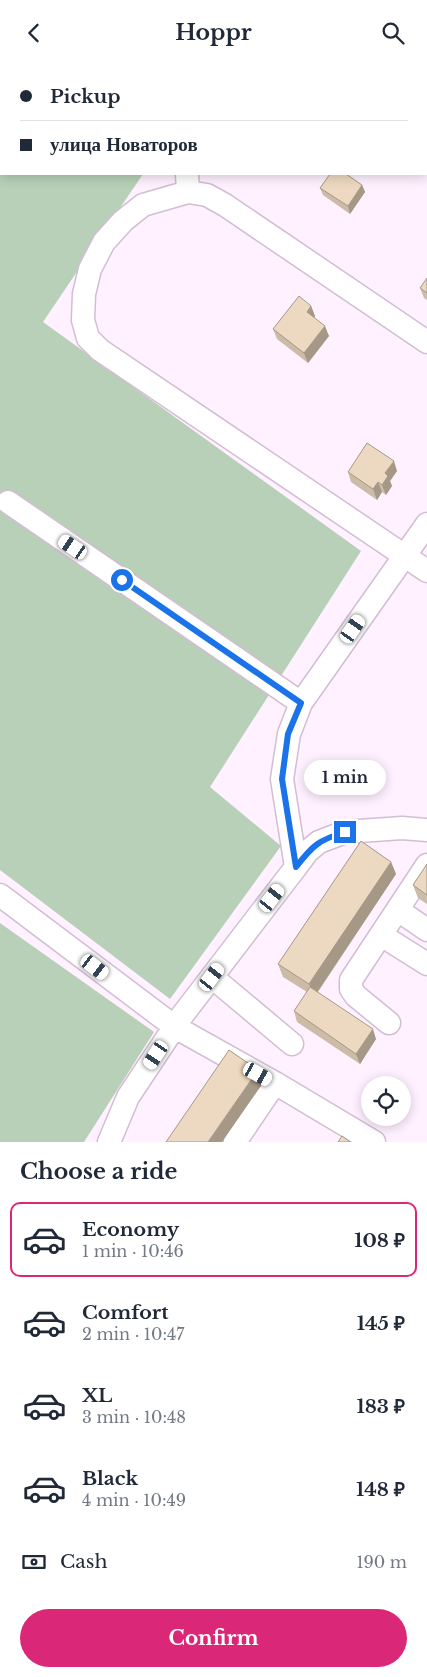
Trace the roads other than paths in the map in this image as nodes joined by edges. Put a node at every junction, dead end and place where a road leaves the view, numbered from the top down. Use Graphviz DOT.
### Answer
graph roads {
  1 [pos="194,187"];
  2 [pos="427,342"];
  3 [pos="8,502"];
  4 [pos="427,524"];
  5 [pos="405,556"];
  6 [pos="427,571"];
  7 [pos="301,703"];
  8 [pos="427,830"];
  9 [pos="427,865"];
  10 [pos="296,867"];
  11 [pos="0,895"];
  12 [pos="398,910"];
  13 [pos="427,930"];
  14 [pos="381,935"];
  15 [pos="427,964"];
  16 [pos="212,977"];
  17 [pos="389,1023"];
  18 [pos="175,1027"];
  19 [pos="292,1044"];
  20 [pos="275,1083"];
  21 [pos="109,1142"];
  22 [pos="235,1142"];
  23 [pos="374,1142"];
  1 -- 2 [label="street"];
  1 -- 5 [label="street"];
  3 -- 7 [label="street"];
  4 -- 5 [label="street"];
  5 -- 6 [label="street"];
  5 -- 7 [label="street"];
  7 -- 10 [label="street"];
  8 -- 10 [label="street"];
  9 -- 12 [label="street"];
  10 -- 16 [label="street"];
  11 -- 18 [label="street"];
  12 -- 13 [label="street"];
  12 -- 14 [label="street"];
  14 -- 15 [label="street"];
  14 -- 17 [label="street"];
  16 -- 18 [label="street"];
  16 -- 19 [label="street"];
  18 -- 20 [label="street"];
  18 -- 21 [label="street"];
  20 -- 22 [label="street"];
  20 -- 23 [label="street"];
}
